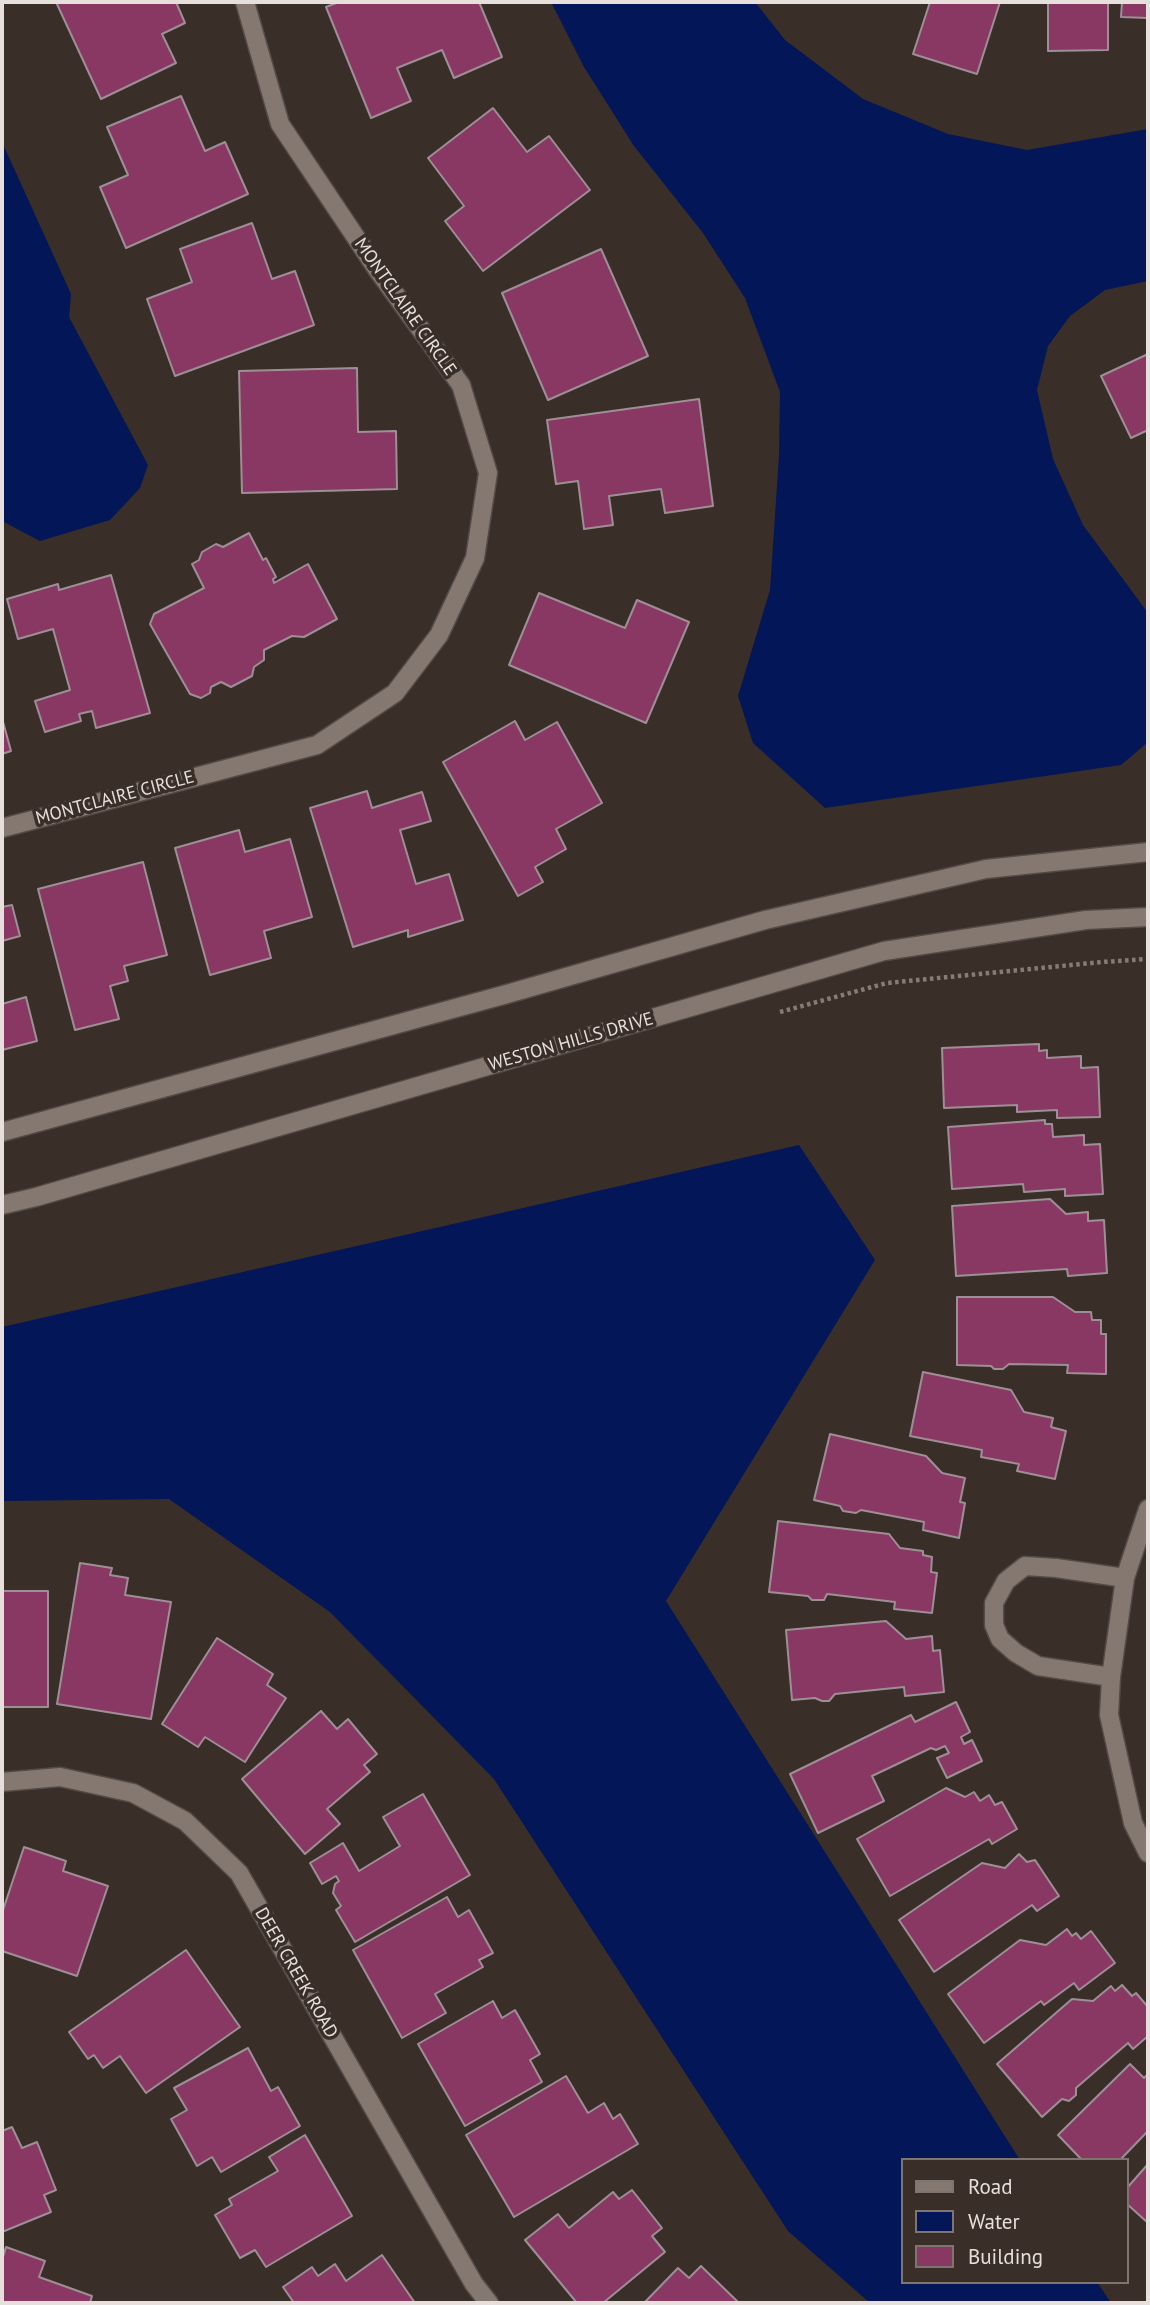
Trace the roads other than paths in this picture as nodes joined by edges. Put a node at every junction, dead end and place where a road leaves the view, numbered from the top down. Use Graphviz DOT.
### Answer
graph roads {
  1 [pos="245,2"];
  2 [pos="2,828"];
  3 [pos="1148,852"];
  4 [pos="1148,917"];
  5 [pos="2,1132"];
  6 [pos="2,1205"];
  7 [pos="1148,1509"];
  8 [pos="1125,1578"];
  9 [pos="1111,1677"];
  10 [pos="2,1782"];
  11 [pos="1148,1853"];
  12 [pos="489,2303"];
  1 -- 2 [label="street, MONTCLAIRE CIRCLE"];
  3 -- 5 [label="street"];
  4 -- 6 [label="street, WESTON HILLS DRIVE"];
  7 -- 8 [label="street"];
  8 -- 9 [label="street"];
  8 -- 9 [label="street"];
  9 -- 11 [label="street"];
  10 -- 12 [label="street, DEER CREEK ROAD"];
}
